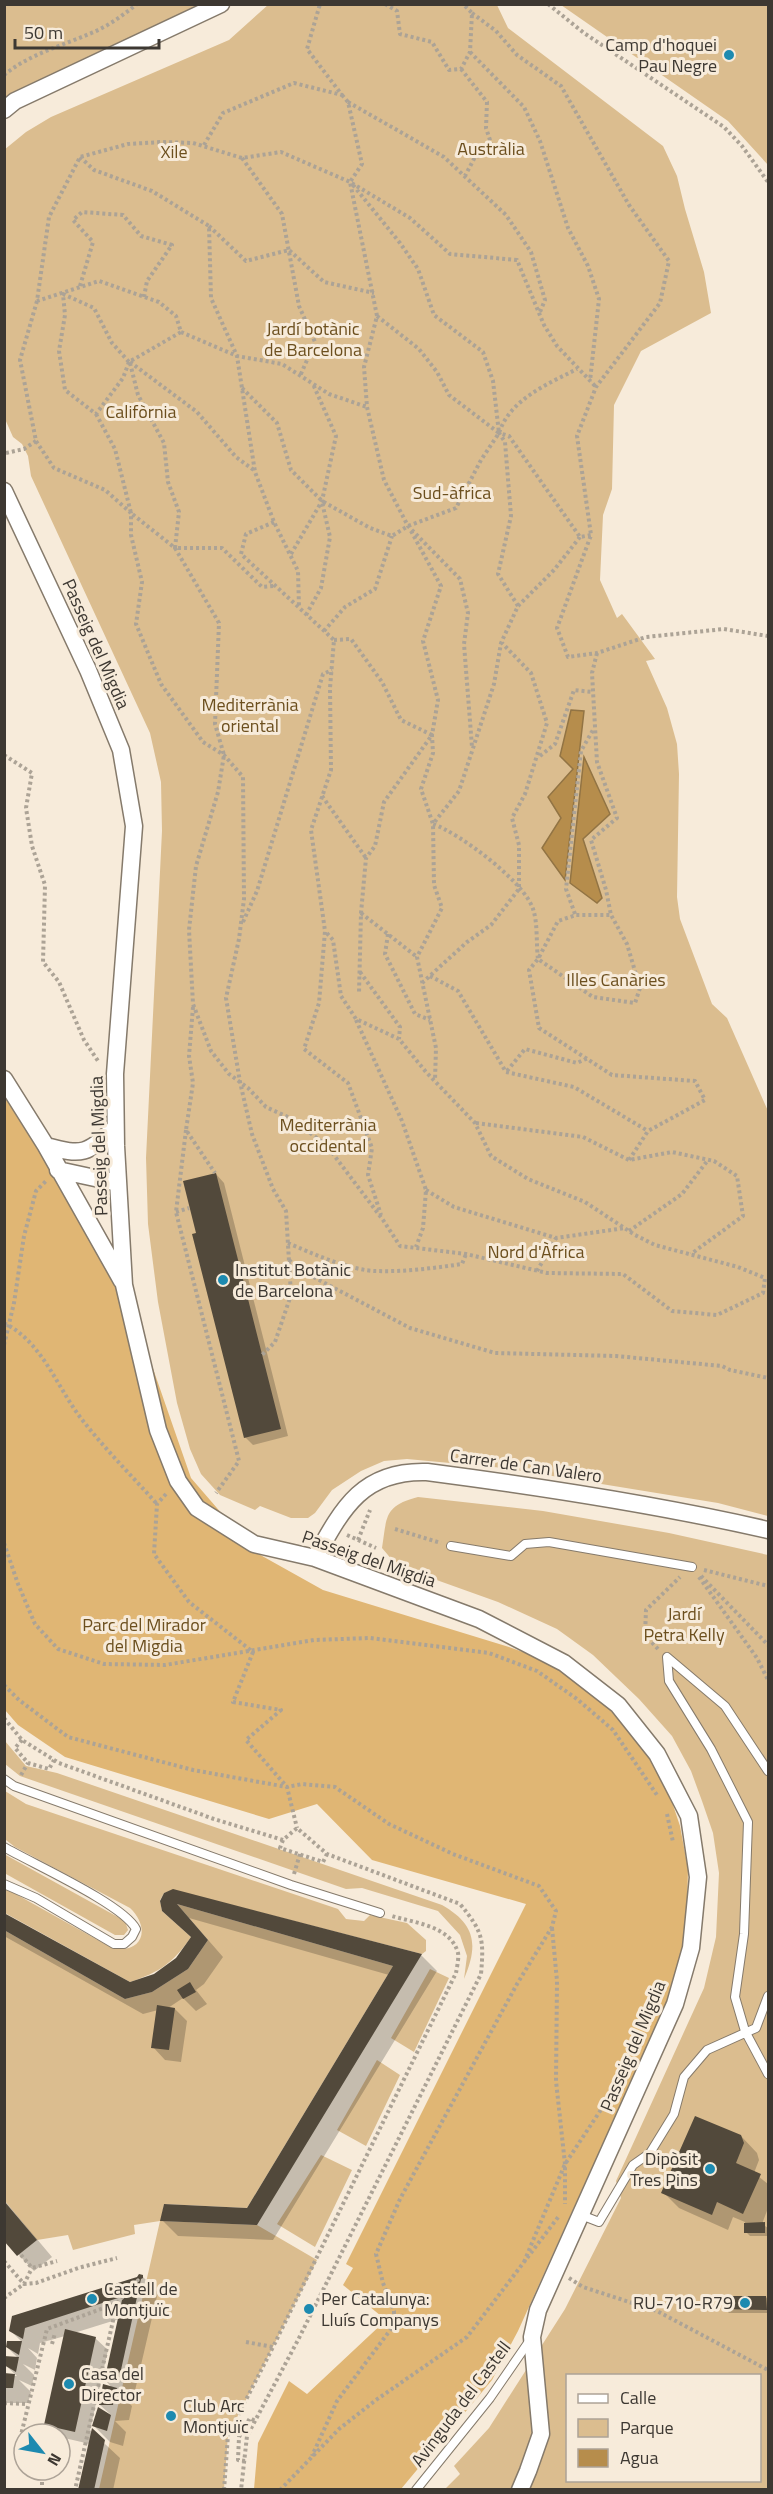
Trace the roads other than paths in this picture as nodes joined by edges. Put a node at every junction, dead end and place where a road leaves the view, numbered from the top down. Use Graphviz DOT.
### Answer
graph roads {
  1 [pos="221,4"];
  2 [pos="4,110"];
  3 [pos="4,491"];
  4 [pos="4,1079"];
  5 [pos="116,1128"];
  6 [pos="52,1157"];
  7 [pos="118,1183"];
  8 [pos="124,1285"];
  9 [pos="768,1530"];
  10 [pos="451,1546"];
  11 [pos="315,1558"];
  12 [pos="692,1566"];
  13 [pos="768,1771"];
  14 [pos="4,1779"];
  15 [pos="4,1847"];
  16 [pos="4,1884"];
  17 [pos="380,1912"];
  18 [pos="768,1996"];
  19 [pos="745,2031"];
  20 [pos="768,2074"];
  21 [pos="581,2215"];
  22 [pos="532,2337"];
  23 [pos="416,2490"];
  24 [pos="520,2490"];
  1 -- 2 [label="street"];
  3 -- 5 [label="street, Passeig del Migdia"];
  4 -- 6 [label="street"];
  5 -- 6 [label="street"];
  5 -- 7 [label="street, Passeig del Migdia"];
  6 -- 7 [label="street"];
  6 -- 8 [label="street"];
  7 -- 8 [label="street, Passeig del Migdia"];
  8 -- 11 [label="street, Passeig del Migdia"];
  9 -- 11 [label="street, Carrer de Can Valero"];
  10 -- 12 [label="lane"];
  11 -- 21 [label="street, Passeig del Migdia"];
  13 -- 19 [label="lane"];
  14 -- 17 [label="lane"];
  15 -- 16 [label="lane"];
  18 -- 19 [label="lane"];
  19 -- 20 [label="lane"];
  19 -- 21 [label="lane"];
  21 -- 22 [label="street, Passeig del Migdia"];
  22 -- 23 [label="lane, Avinguda del Castell"];
  22 -- 24 [label="street, Passeig del Migdia"];
}
